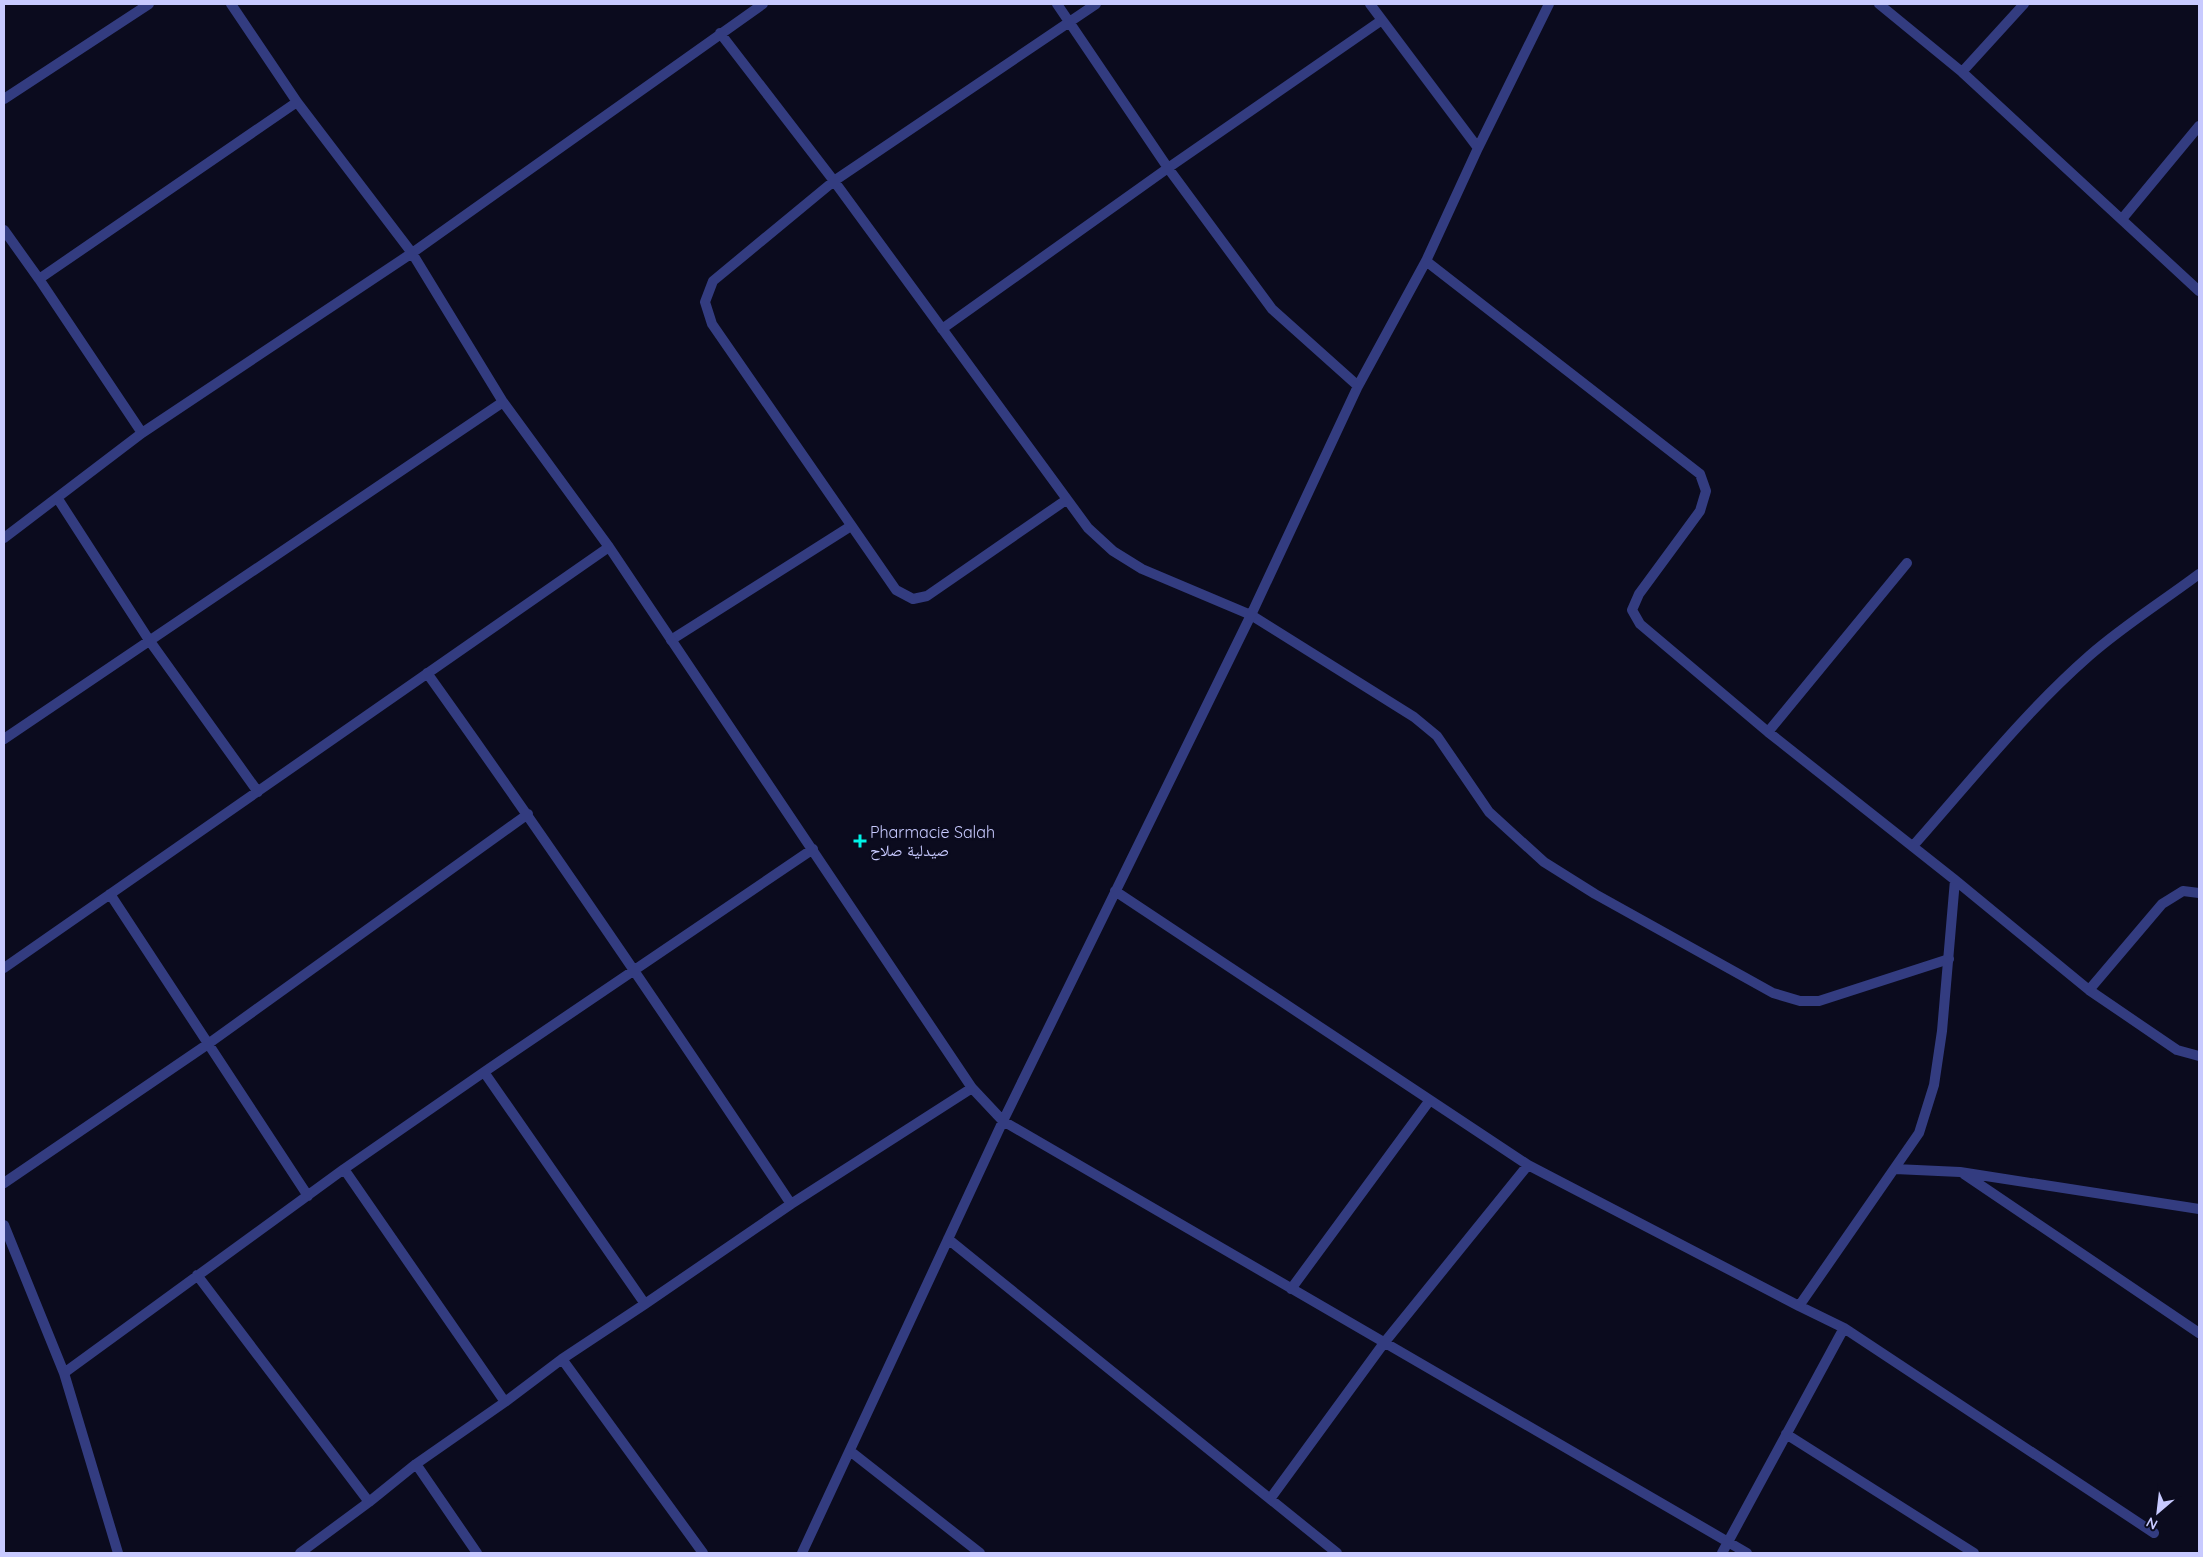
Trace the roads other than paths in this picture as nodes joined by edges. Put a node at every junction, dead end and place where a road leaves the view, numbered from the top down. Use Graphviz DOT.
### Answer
graph roads {
  1 [pos="149,4"];
  2 [pos="231,4"];
  3 [pos="763,4"];
  4 [pos="1057,4"];
  5 [pos="1096,4"];
  6 [pos="1370,4"];
  7 [pos="1549,4"];
  8 [pos="1878,4"];
  9 [pos="2024,4"];
  10 [pos="1382,20"];
  11 [pos="1070,22"];
  12 [pos="720,33"];
  13 [pos="1962,72"];
  14 [pos="4,99"];
  15 [pos="297,102"];
  16 [pos="2199,126"];
  17 [pos="1478,148"];
  18 [pos="1168,168"];
  19 [pos="834,181"];
  20 [pos="2122,219"];
  21 [pos="4,230"];
  22 [pos="412,253"];
  23 [pos="1426,261"];
  24 [pos="39,279"];
  25 [pos="2199,291"];
  26 [pos="942,329"];
  27 [pos="1358,386"];
  28 [pos="503,402"];
  29 [pos="142,433"];
  30 [pos="58,499"];
  31 [pos="1066,500"];
  32 [pos="851,526"];
  33 [pos="4,538"];
  34 [pos="609,547"];
  35 [pos="1907,563"];
  36 [pos="2199,574"];
  37 [pos="1250,614"];
  38 [pos="149,640"];
  39 [pos="671,640"];
  40 [pos="427,673"];
  41 [pos="1768,732"];
  42 [pos="4,739"];
  43 [pos="258,792"];
  44 [pos="528,814"];
  45 [pos="1913,846"];
  46 [pos="813,849"];
  47 [pos="1955,880"];
  48 [pos="1115,891"];
  49 [pos="2199,893"];
  50 [pos="110,894"];
  51 [pos="1949,960"];
  52 [pos="4,968"];
  53 [pos="635,970"];
  54 [pos="2089,990"];
  55 [pos="208,1044"];
  56 [pos="2199,1056"];
  57 [pos="484,1072"];
  58 [pos="972,1088"];
  59 [pos="1430,1100"];
  60 [pos="1004,1121"];
  61 [pos="1528,1165"];
  62 [pos="344,1169"];
  63 [pos="1895,1169"];
  64 [pos="1960,1172"];
  65 [pos="4,1183"];
  66 [pos="308,1196"];
  67 [pos="791,1204"];
  68 [pos="2199,1209"];
  69 [pos="4,1225"];
  70 [pos="948,1239"];
  71 [pos="197,1275"];
  72 [pos="1292,1289"];
  73 [pos="645,1304"];
  74 [pos="1799,1306"];
  75 [pos="1844,1328"];
  76 [pos="2199,1333"];
  77 [pos="1384,1343"];
  78 [pos="562,1358"];
  79 [pos="64,1373"];
  80 [pos="505,1402"];
  81 [pos="1786,1434"];
  82 [pos="850,1451"];
  83 [pos="416,1464"];
  84 [pos="1270,1499"];
  85 [pos="369,1502"];
  86 [pos="2154,1533"];
  87 [pos="1728,1542"];
  88 [pos="118,1553"];
  89 [pos="300,1553"];
  90 [pos="477,1553"];
  91 [pos="703,1553"];
  92 [pos="802,1553"];
  93 [pos="980,1553"];
  94 [pos="1337,1553"];
  95 [pos="1722,1553"];
  96 [pos="1747,1553"];
  97 [pos="1974,1553"];
  1 -- 14 [label="street"];
  2 -- 15 [label="street"];
  3 -- 12 [label="street"];
  4 -- 11 [label="street"];
  5 -- 11 [label="street"];
  6 -- 10 [label="street"];
  7 -- 17 [label="street"];
  8 -- 13 [label="street"];
  9 -- 13 [label="street"];
  10 -- 17 [label="street"];
  10 -- 18 [label="street"];
  11 -- 18 [label="street"];
  11 -- 19 [label="street"];
  12 -- 19 [label="street"];
  12 -- 22 [label="street"];
  13 -- 20 [label="street"];
  15 -- 22 [label="street"];
  15 -- 24 [label="street"];
  16 -- 20 [label="street"];
  17 -- 23 [label="street"];
  18 -- 26 [label="street"];
  18 -- 27 [label="street"];
  19 -- 26 [label="street"];
  19 -- 32 [label="street"];
  20 -- 25 [label="street"];
  21 -- 24 [label="street"];
  22 -- 28 [label="street"];
  22 -- 29 [label="street"];
  23 -- 27 [label="street"];
  23 -- 41 [label="street"];
  24 -- 29 [label="street"];
  26 -- 31 [label="street"];
  27 -- 37 [label="street"];
  28 -- 34 [label="street"];
  28 -- 38 [label="street"];
  29 -- 30 [label="street"];
  30 -- 33 [label="street"];
  30 -- 38 [label="street"];
  31 -- 32 [label="street"];
  31 -- 37 [label="street"];
  32 -- 39 [label="street"];
  34 -- 39 [label="street"];
  34 -- 40 [label="street"];
  35 -- 41 [label="street"];
  36 -- 45 [label="street"];
  37 -- 48 [label="street"];
  37 -- 51 [label="street"];
  38 -- 42 [label="street"];
  38 -- 43 [label="street"];
  39 -- 46 [label="street"];
  40 -- 43 [label="street"];
  40 -- 44 [label="street"];
  41 -- 45 [label="street"];
  43 -- 50 [label="street"];
  44 -- 53 [label="street"];
  44 -- 55 [label="street"];
  45 -- 47 [label="street"];
  46 -- 53 [label="street"];
  46 -- 58 [label="street"];
  47 -- 51 [label="street"];
  47 -- 54 [label="street"];
  48 -- 59 [label="street"];
  48 -- 60 [label="street"];
  49 -- 54 [label="street"];
  50 -- 52 [label="street"];
  50 -- 55 [label="street"];
  51 -- 63 [label="street"];
  53 -- 57 [label="street"];
  53 -- 67 [label="street"];
  54 -- 56 [label="street"];
  55 -- 65 [label="street"];
  55 -- 66 [label="street"];
  57 -- 62 [label="street"];
  57 -- 73 [label="street"];
  58 -- 60 [label="street"];
  58 -- 67 [label="street"];
  59 -- 61 [label="street"];
  59 -- 72 [label="street"];
  60 -- 70 [label="street"];
  60 -- 72 [label="street"];
  61 -- 74 [label="street"];
  61 -- 77 [label="street"];
  62 -- 66 [label="street"];
  62 -- 80 [label="street"];
  63 -- 64 [label="street"];
  63 -- 74 [label="street"];
  64 -- 68 [label="street"];
  64 -- 76 [label="street"];
  66 -- 71 [label="street"];
  67 -- 73 [label="street"];
  69 -- 79 [label="street"];
  70 -- 82 [label="street"];
  70 -- 84 [label="street"];
  71 -- 79 [label="street"];
  71 -- 85 [label="street"];
  72 -- 77 [label="street"];
  73 -- 78 [label="street"];
  74 -- 75 [label="street"];
  75 -- 81 [label="street"];
  75 -- 86 [label="street"];
  77 -- 84 [label="street"];
  77 -- 87 [label="street"];
  78 -- 80 [label="street"];
  78 -- 91 [label="street"];
  79 -- 88 [label="street"];
  80 -- 83 [label="street"];
  81 -- 87 [label="street"];
  81 -- 97 [label="street"];
  82 -- 92 [label="street"];
  82 -- 93 [label="street"];
  83 -- 85 [label="street"];
  83 -- 90 [label="street"];
  84 -- 94 [label="street"];
  85 -- 89 [label="street"];
  87 -- 95 [label="street"];
  87 -- 96 [label="street"];
}
